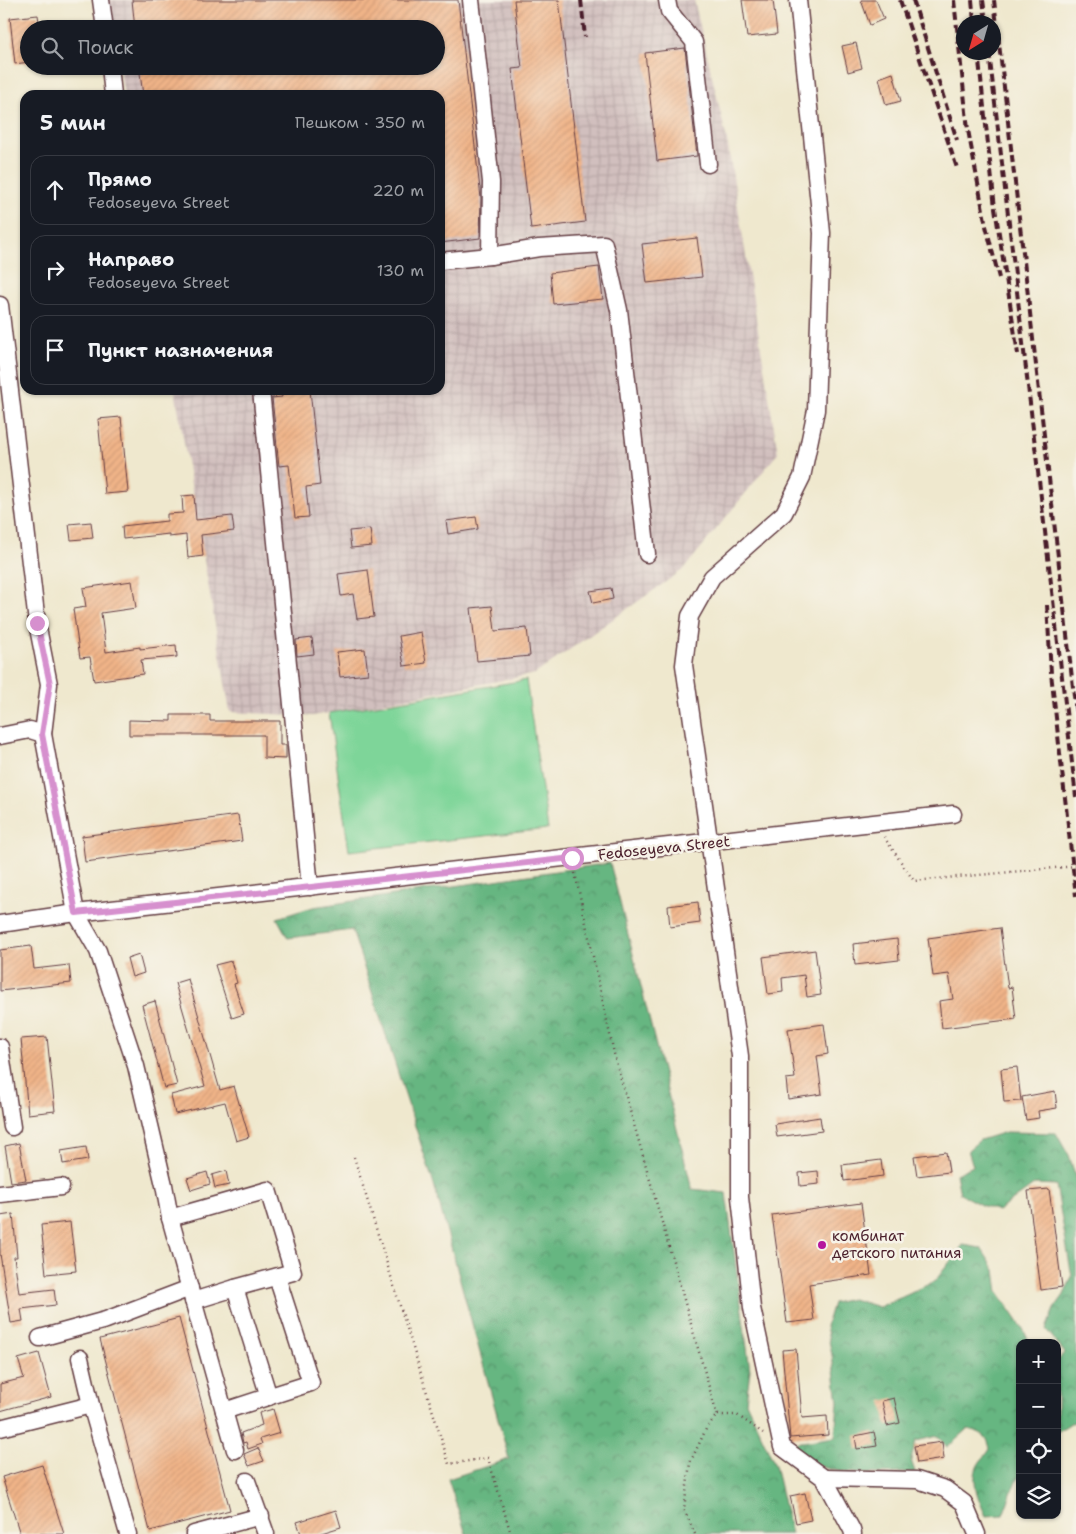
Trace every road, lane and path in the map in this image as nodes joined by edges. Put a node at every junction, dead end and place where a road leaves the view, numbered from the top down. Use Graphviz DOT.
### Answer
graph roads {
  1 [pos="101,0"];
  2 [pos="471,0"];
  3 [pos="667,0"];
  4 [pos="798,0"];
  5 [pos="104,20"];
  6 [pos="111,75"];
  7 [pos="112,90"];
  8 [pos="708,164"];
  9 [pos="490,256"];
  10 [pos="445,260"];
  11 [pos="0,305"];
  12 [pos="261,395"];
  13 [pos="647,554"];
  14 [pos="42,734"];
  15 [pos="0,736"];
  16 [pos="953,814"];
  17 [pos="875,824"];
  18 [pos="709,843"];
  19 [pos="572,858"];
  20 [pos="1076,866"];
  21 [pos="310,888"];
  22 [pos="76,913"];
  23 [pos="0,924"];
  24 [pos="0,1047"];
  25 [pos="12,1127"];
  26 [pos="354,1157"];
  27 [pos="61,1187"];
  28 [pos="0,1194"];
  29 [pos="170,1218"];
  30 [pos="277,1276"];
  31 [pos="234,1288"];
  32 [pos="192,1295"];
  33 [pos="40,1338"];
  34 [pos="80,1358"];
  35 [pos="270,1396"];
  36 [pos="91,1405"];
  37 [pos="224,1411"];
  38 [pos="717,1415"];
  39 [pos="0,1428"];
  40 [pos="782,1447"];
  41 [pos="235,1450"];
  42 [pos="824,1478"];
  43 [pos="247,1481"];
  44 [pos="261,1516"];
  45 [pos="128,1534"];
  46 [pos="194,1534"];
  47 [pos="266,1534"];
  48 [pos="511,1534"];
  49 [pos="695,1534"];
  50 [pos="853,1534"];
  51 [pos="977,1534"];
  1 -- 5 [label="street"];
  2 -- 9 [label="street"];
  3 -- 8 [label="street"];
  4 -- 18 [label="street"];
  6 -- 7 [label="street"];
  9 -- 10 [label="street"];
  9 -- 13 [label="street"];
  11 -- 14 [label="street"];
  12 -- 21 [label="street"];
  14 -- 15 [label="street"];
  14 -- 22 [label="street"];
  16 -- 17 [label="street, Fedoseyeva Street"];
  17 -- 18 [label="street, Fedoseyeva Street"];
  17 -- 20 [label="path"];
  18 -- 19 [label="street, Fedoseyeva Street"];
  18 -- 40 [label="street"];
  19 -- 21 [label="street, Fedoseyeva Street"];
  19 -- 38 [label="path"];
  21 -- 22 [label="street, Fedoseyeva Street"];
  22 -- 23 [label="street, Fedoseyeva Street"];
  22 -- 29 [label="street"];
  24 -- 25 [label="street"];
  26 -- 48 [label="path"];
  27 -- 28 [label="street"];
  29 -- 30 [label="street"];
  29 -- 32 [label="street"];
  30 -- 31 [label="street"];
  30 -- 35 [label="street"];
  31 -- 32 [label="street"];
  31 -- 35 [label="street"];
  32 -- 33 [label="street"];
  32 -- 37 [label="street"];
  34 -- 36 [label="street"];
  35 -- 37 [label="street"];
  36 -- 39 [label="street"];
  36 -- 45 [label="street"];
  37 -- 41 [label="street"];
  38 -- 40 [label="path"];
  38 -- 49 [label="path"];
  40 -- 42 [label="street"];
  42 -- 50 [label="street"];
  42 -- 51 [label="street"];
  43 -- 44 [label="street"];
  44 -- 46 [label="street"];
  44 -- 47 [label="street"];
}
